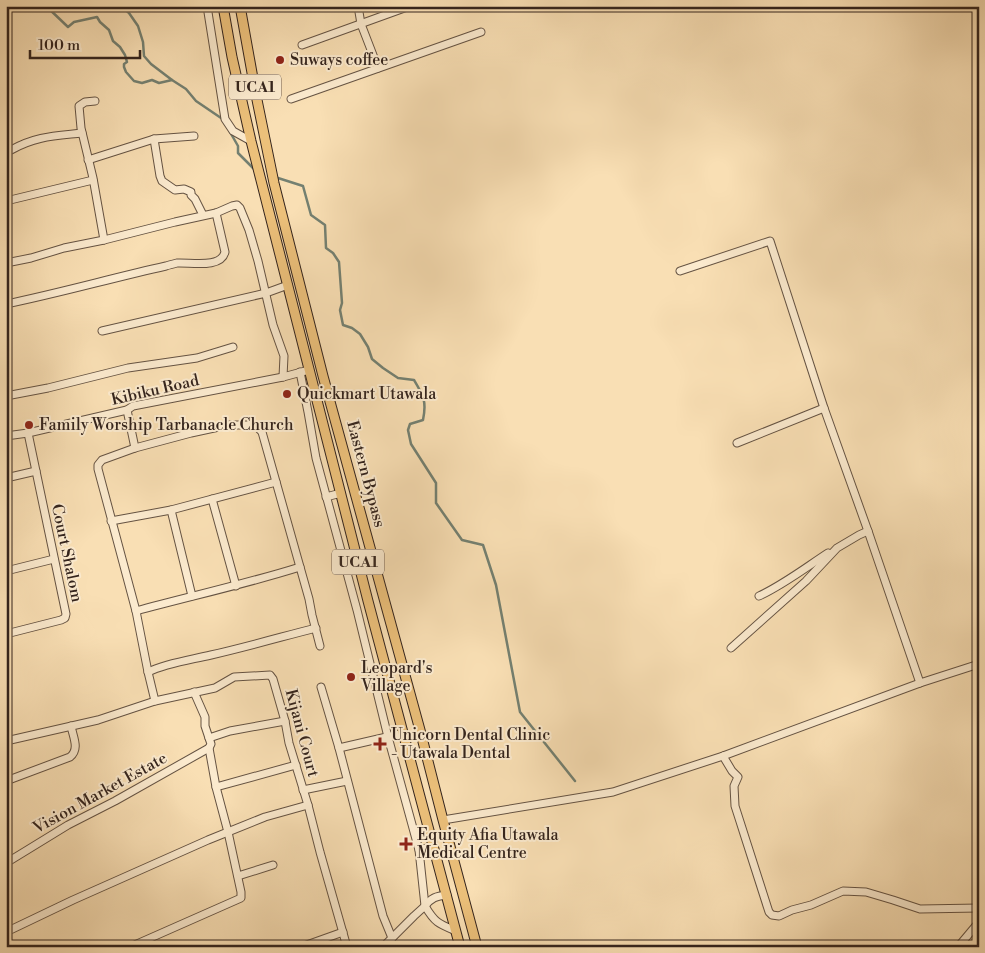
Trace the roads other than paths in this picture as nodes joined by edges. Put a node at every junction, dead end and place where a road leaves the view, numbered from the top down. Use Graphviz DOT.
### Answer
graph roads {
  1 [pos="207,6"];
  2 [pos="223,6"];
  3 [pos="240,6"];
  4 [pos="358,6"];
  5 [pos="410,6"];
  6 [pos="362,24"];
  7 [pos="481,32"];
  8 [pos="302,45"];
  9 [pos="378,68"];
  10 [pos="290,99"];
  11 [pos="95,101"];
  12 [pos="82,133"];
  13 [pos="194,136"];
  14 [pos="154,139"];
  15 [pos="252,141"];
  16 [pos="12,150"];
  17 [pos="88,160"];
  18 [pos="93,180"];
  19 [pos="6,200"];
  20 [pos="216,213"];
  21 [pos="203,216"];
  22 [pos="104,240"];
  23 [pos="6,263"];
  24 [pos="680,271"];
  25 [pos="288,285"];
  26 [pos="266,293"];
  27 [pos="6,304"];
  28 [pos="102,331"];
  29 [pos="233,346"];
  30 [pos="309,370"];
  31 [pos="300,372"];
  32 [pos="283,377"];
  33 [pos="6,396"];
  34 [pos="824,408"];
  35 [pos="126,410"];
  36 [pos="28,433"];
  37 [pos="6,436"];
  38 [pos="737,443"];
  39 [pos="134,448"];
  40 [pos="36,471"];
  41 [pos="6,478"];
  42 [pos="276,482"];
  43 [pos="341,493"];
  44 [pos="326,497"];
  45 [pos="212,499"];
  46 [pos="171,510"];
  47 [pos="111,521"];
  48 [pos="868,531"];
  49 [pos="837,548"];
  50 [pos="54,560"];
  51 [pos="300,567"];
  52 [pos="6,571"];
  53 [pos="236,586"];
  54 [pos="192,596"];
  55 [pos="384,596"];
  56 [pos="759,596"];
  57 [pos="368,601"];
  58 [pos="136,611"];
  59 [pos="316,628"];
  60 [pos="6,634"];
  61 [pos="320,646"];
  62 [pos="381,647"];
  63 [pos="731,648"];
  64 [pos="367,652"];
  65 [pos="979,664"];
  66 [pos="148,672"];
  67 [pos="920,683"];
  68 [pos="321,687"];
  69 [pos="194,692"];
  70 [pos="155,701"];
  71 [pos="285,720"];
  72 [pos="71,726"];
  73 [pos="404,733"];
  74 [pos="388,737"];
  75 [pos="209,738"];
  76 [pos="6,741"];
  77 [pos="209,748"];
  78 [pos="339,748"];
  79 [pos="723,756"];
  80 [pos="296,765"];
  81 [pos="6,781"];
  82 [pos="348,781"];
  83 [pos="216,787"];
  84 [pos="303,790"];
  85 [pos="308,805"];
  86 [pos="442,820"];
  87 [pos="228,832"];
  88 [pos="434,846"];
  89 [pos="419,850"];
  90 [pos="6,863"];
  91 [pos="273,865"];
  92 [pos="238,876"];
  93 [pos="447,895"];
  94 [pos="425,906"];
  95 [pos="979,908"];
  96 [pos="979,922"];
  97 [pos="456,931"];
  98 [pos="6,932"];
  99 [pos="342,932"];
  100 [pos="392,938"];
  101 [pos="130,947"];
  102 [pos="301,947"];
  103 [pos="347,947"];
  104 [pos="384,947"];
  105 [pos="460,947"];
  106 [pos="477,947"];
  107 [pos="958,947"];
  1 -- 15 [label="street"];
  2 -- 15 [label="main road, Eastern Bypass / UCA1"];
  3 -- 55 [label="main road, Eastern Bypass / UCA1"];
  4 -- 6 [label="street"];
  5 -- 6 [label="street"];
  6 -- 8 [label="street"];
  6 -- 9 [label="street"];
  7 -- 9 [label="street"];
  9 -- 10 [label="street"];
  11 -- 12 [label="street"];
  12 -- 16 [label="street"];
  12 -- 17 [label="street"];
  13 -- 14 [label="street"];
  14 -- 17 [label="street"];
  14 -- 21 [label="street"];
  15 -- 25 [label="main road, Eastern Bypass / UCA1"];
  17 -- 18 [label="street"];
  18 -- 19 [label="street"];
  18 -- 22 [label="street"];
  20 -- 21 [label="street"];
  20 -- 26 [label="street"];
  20 -- 27 [label="street"];
  21 -- 22 [label="street"];
  22 -- 23 [label="street"];
  24 -- 34 [label="street"];
  25 -- 26 [label="street"];
  25 -- 30 [label="main road, Eastern Bypass / UCA1"];
  26 -- 28 [label="street"];
  26 -- 32 [label="street"];
  29 -- 33 [label="street"];
  30 -- 31 [label="street, Kibiku Road"];
  30 -- 43 [label="main road, Eastern Bypass / UCA1"];
  31 -- 32 [label="street, Kibiku Road"];
  31 -- 44 [label="street"];
  32 -- 35 [label="street, Kibiku Road"];
  34 -- 38 [label="street"];
  34 -- 48 [label="street"];
  35 -- 36 [label="street, Kibiku Road"];
  35 -- 39 [label="street"];
  36 -- 37 [label="street, Kibiku Road"];
  36 -- 40 [label="street, Court Shalom"];
  39 -- 42 [label="street"];
  39 -- 47 [label="street"];
  40 -- 41 [label="street"];
  40 -- 50 [label="street, Court Shalom"];
  42 -- 45 [label="street"];
  42 -- 51 [label="street"];
  43 -- 44 [label="street"];
  43 -- 57 [label="main road, Eastern Bypass / UCA1"];
  44 -- 64 [label="street"];
  45 -- 46 [label="street"];
  45 -- 53 [label="street"];
  46 -- 47 [label="street"];
  46 -- 54 [label="street"];
  47 -- 58 [label="street"];
  48 -- 49 [label="street"];
  48 -- 67 [label="street"];
  49 -- 56 [label="street"];
  49 -- 63 [label="street"];
  50 -- 52 [label="street"];
  50 -- 60 [label="street, Court Shalom"];
  51 -- 53 [label="street"];
  51 -- 59 [label="street"];
  53 -- 54 [label="street"];
  54 -- 58 [label="street"];
  55 -- 57 [label="main road"];
  55 -- 86 [label="main road, Eastern Bypass / UCA1"];
  57 -- 62 [label="main road, Eastern Bypass / UCA1"];
  58 -- 66 [label="street"];
  59 -- 61 [label="street"];
  59 -- 66 [label="street"];
  62 -- 64 [label="street"];
  62 -- 73 [label="main road, Eastern Bypass / UCA1"];
  64 -- 74 [label="street"];
  65 -- 67 [label="street"];
  66 -- 70 [label="street"];
  67 -- 79 [label="street"];
  68 -- 78 [label="street"];
  69 -- 70 [label="street, Kijani Court"];
  69 -- 71 [label="street, Kijani Court"];
  69 -- 75 [label="street"];
  70 -- 72 [label="street, Kijani Court"];
  71 -- 75 [label="street"];
  71 -- 80 [label="street, Kijani Court"];
  72 -- 76 [label="street, Kijani Court"];
  72 -- 81 [label="street"];
  73 -- 74 [label="street"];
  73 -- 88 [label="main road, Eastern Bypass / UCA1"];
  74 -- 78 [label="street"];
  74 -- 89 [label="street"];
  75 -- 77 [label="street"];
  77 -- 83 [label="street"];
  77 -- 90 [label="street, Vision Market Estate"];
  78 -- 82 [label="street"];
  79 -- 86 [label="street"];
  79 -- 95 [label="street"];
  80 -- 83 [label="street"];
  80 -- 84 [label="street, Kijani Court"];
  82 -- 84 [label="street"];
  82 -- 100 [label="street"];
  83 -- 87 [label="street"];
  84 -- 85 [label="street, Kijani Court"];
  85 -- 87 [label="street"];
  85 -- 99 [label="street, Kijani Court"];
  86 -- 106 [label="main road, Eastern Bypass / UCA1"];
  87 -- 92 [label="street"];
  87 -- 98 [label="street"];
  88 -- 89 [label="street"];
  88 -- 93 [label="main road, Eastern Bypass / UCA1"];
  89 -- 94 [label="street"];
  91 -- 92 [label="street"];
  92 -- 101 [label="street"];
  93 -- 94 [label="street"];
  93 -- 97 [label="main road, Eastern Bypass / UCA1"];
  94 -- 97 [label="street"];
  94 -- 100 [label="street"];
  96 -- 107 [label="street"];
  97 -- 105 [label="main road, Eastern Bypass / UCA1"];
  99 -- 102 [label="street"];
  99 -- 103 [label="street, Kijani Court"];
  100 -- 104 [label="street"];
}
